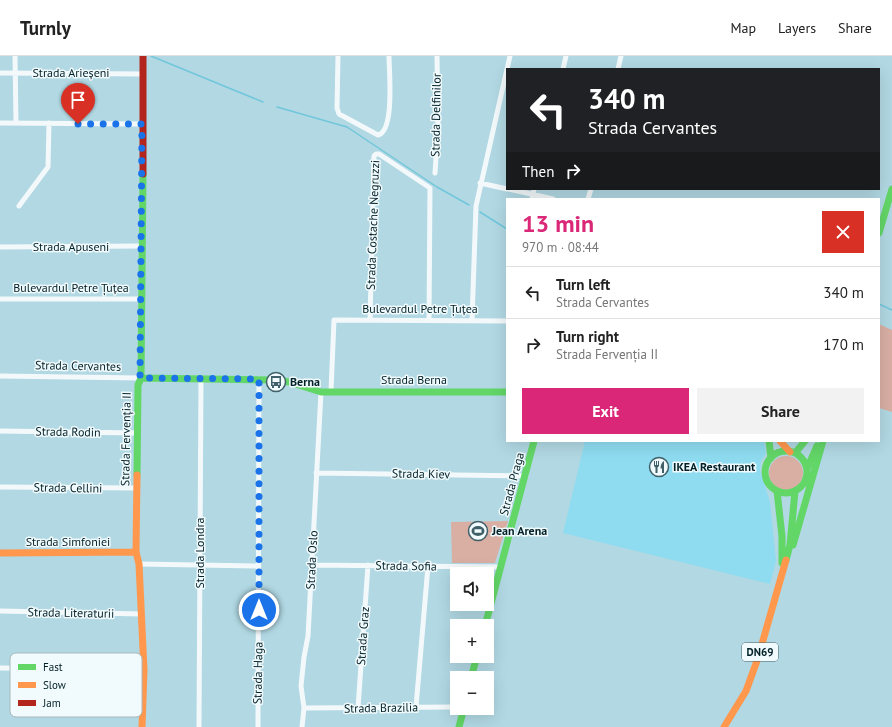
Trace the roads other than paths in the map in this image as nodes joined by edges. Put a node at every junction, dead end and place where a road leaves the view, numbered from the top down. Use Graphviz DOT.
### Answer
graph roads {
  1 [pos="15,56"];
  2 [pos="143,56"];
  3 [pos="338,56"];
  4 [pos="388,56"];
  5 [pos="437,56"];
  6 [pos="510,56"];
  7 [pos="566,56"];
  8 [pos="621,56"];
  9 [pos="507,68"];
  10 [pos="563,68"];
  11 [pos="618,68"];
  12 [pos="0,73"];
  13 [pos="16,73"];
  14 [pos="506,73"];
  15 [pos="143,74"];
  16 [pos="0,123"];
  17 [pos="16,123"];
  18 [pos="50,123"];
  19 [pos="142,124"];
  20 [pos="435,173"];
  21 [pos="480,183"];
  22 [pos="506,189"];
  23 [pos="892,189"];
  24 [pos="513,190"];
  25 [pos="533,194"];
  26 [pos="549,198"];
  27 [pos="19,206"];
  28 [pos="880,230"];
  29 [pos="142,246"];
  30 [pos="0,247"];
  31 [pos="0,299"];
  32 [pos="142,299"];
  33 [pos="370,320"];
  34 [pos="429,320"];
  35 [pos="472,320"];
  36 [pos="506,321"];
  37 [pos="0,376"];
  38 [pos="140,378"];
  39 [pos="201,378"];
  40 [pos="259,379"];
  41 [pos="331,391"];
  42 [pos="321,392"];
  43 [pos="506,392"];
  44 [pos="0,431"];
  45 [pos="137,433"];
  46 [pos="534,442"];
  47 [pos="769,442"];
  48 [pos="781,442"];
  49 [pos="804,442"];
  50 [pos="819,442"];
  51 [pos="823,442"];
  52 [pos="793,453"];
  53 [pos="771,458"];
  54 [pos="807,469"];
  55 [pos="316,473"];
  56 [pos="526,476"];
  57 [pos="0,487"];
  58 [pos="136,488"];
  59 [pos="777,491"];
  60 [pos="795,491"];
  61 [pos="136,552"];
  62 [pos="0,553"];
  63 [pos="139,564"];
  64 [pos="200,564"];
  65 [pos="312,565"];
  66 [pos="368,565"];
  67 [pos="259,566"];
  68 [pos="428,566"];
  69 [pos="500,567"];
  70 [pos="782,572"];
  71 [pos="0,611"];
  72 [pos="142,614"];
  73 [pos="487,619"];
  74 [pos="0,668"];
  75 [pos="10,668"];
  76 [pos="144,670"];
  77 [pos="416,707"];
  78 [pos="450,707"];
  79 [pos="304,708"];
  80 [pos="358,708"];
  81 [pos="462,715"];
  82 [pos="142,727"];
  83 [pos="199,727"];
  84 [pos="258,727"];
  85 [pos="302,727"];
  86 [pos="459,727"];
  87 [pos="724,727"];
  1 -- 13 [label="street"];
  2 -- 15 [label="street, Strada Fervenția II"];
  3 -- 4 [label="street"];
  5 -- 20 [label="street, Strada Delfinilor"];
  6 -- 9 [label="street"];
  7 -- 10 [label="street"];
  8 -- 11 [label="street"];
  12 -- 13 [label="street, Strada Arieșeni"];
  13 -- 15 [label="street, Strada Arieșeni"];
  13 -- 17 [label="street"];
  14 -- 21 [label="street"];
  15 -- 19 [label="street, Strada Fervenția II"];
  16 -- 17 [label="street"];
  17 -- 18 [label="street"];
  18 -- 19 [label="street"];
  18 -- 27 [label="street"];
  19 -- 29 [label="street, Strada Fervenția II"];
  21 -- 22 [label="street"];
  21 -- 35 [label="street"];
  23 -- 28 [label="street"];
  24 -- 25 [label="street"];
  25 -- 26 [label="street"];
  29 -- 30 [label="street, Strada Apuseni"];
  29 -- 32 [label="street, Strada Fervenția II"];
  31 -- 32 [label="street, Bulevardul Petre Țuțea"];
  32 -- 38 [label="street, Strada Fervenția II"];
  33 -- 34 [label="street, Bulevardul Petre Țuțea"];
  33 -- 34 [label="street, Strada Costache Negruzzi"];
  33 -- 41 [label="street, Bulevardul Petre Țuțea"];
  34 -- 35 [label="street, Bulevardul Petre Țuțea"];
  35 -- 36 [label="street, Bulevardul Petre Țuțea"];
  37 -- 38 [label="street, Strada Cervantes"];
  38 -- 39 [label="street, Strada Cervantes"];
  38 -- 45 [label="street, Strada Fervenția II"];
  39 -- 40 [label="street, Strada Cervantes"];
  39 -- 64 [label="street, Strada Londra"];
  40 -- 42 [label="street, Strada Cervantes"];
  40 -- 67 [label="street, Strada Haga"];
  41 -- 42 [label="street, Strada Berna"];
  41 -- 43 [label="street, Strada Berna"];
  42 -- 55 [label="street, Strada Oslo"];
  44 -- 45 [label="street, Strada Rodin"];
  45 -- 58 [label="street, Strada Fervenția II"];
  46 -- 56 [label="street, Strada Praga"];
  47 -- 53 [label="street"];
  48 -- 52 [label="street"];
  49 -- 52 [label="street"];
  50 -- 54 [label="street, DN69"];
  51 -- 70 [label="street, DN69"];
  52 -- 53 [label="street"];
  52 -- 54 [label="street"];
  53 -- 59 [label="street, DN69"];
  54 -- 60 [label="street, DN69"];
  55 -- 56 [label="street, Strada Kiev"];
  55 -- 65 [label="street, Strada Oslo"];
  56 -- 69 [label="street, Strada Praga"];
  57 -- 58 [label="street, Strada Cellini"];
  58 -- 61 [label="street, Strada Fervenția II"];
  59 -- 60 [label="street"];
  59 -- 70 [label="street, DN69"];
  60 -- 70 [label="street, DN69"];
  61 -- 62 [label="street, Strada Simfoniei"];
  61 -- 63 [label="street, Strada Fervenția II"];
  63 -- 64 [label="street"];
  63 -- 72 [label="street, Strada Fervenția II"];
  64 -- 67 [label="street"];
  64 -- 83 [label="street, Strada Londra"];
  65 -- 66 [label="street, Strada Sofia"];
  65 -- 79 [label="street, Strada Oslo"];
  66 -- 68 [label="street, Strada Sofia"];
  66 -- 80 [label="street, Strada Graz"];
  67 -- 84 [label="street, Strada Haga"];
  68 -- 69 [label="street, Strada Sofia"];
  68 -- 77 [label="street"];
  69 -- 73 [label="street, Strada Praga"];
  70 -- 87 [label="street, DN69"];
  71 -- 72 [label="street, Strada Literaturii"];
  72 -- 76 [label="street, Strada Fervenția II"];
  74 -- 75 [label="street"];
  76 -- 82 [label="street, Strada Fervenția II"];
  77 -- 78 [label="street, Strada Brazilia"];
  77 -- 80 [label="street, Strada Brazilia"];
  79 -- 80 [label="street, Strada Brazilia"];
  79 -- 85 [label="street, Strada Oslo"];
  81 -- 86 [label="street"];
}
